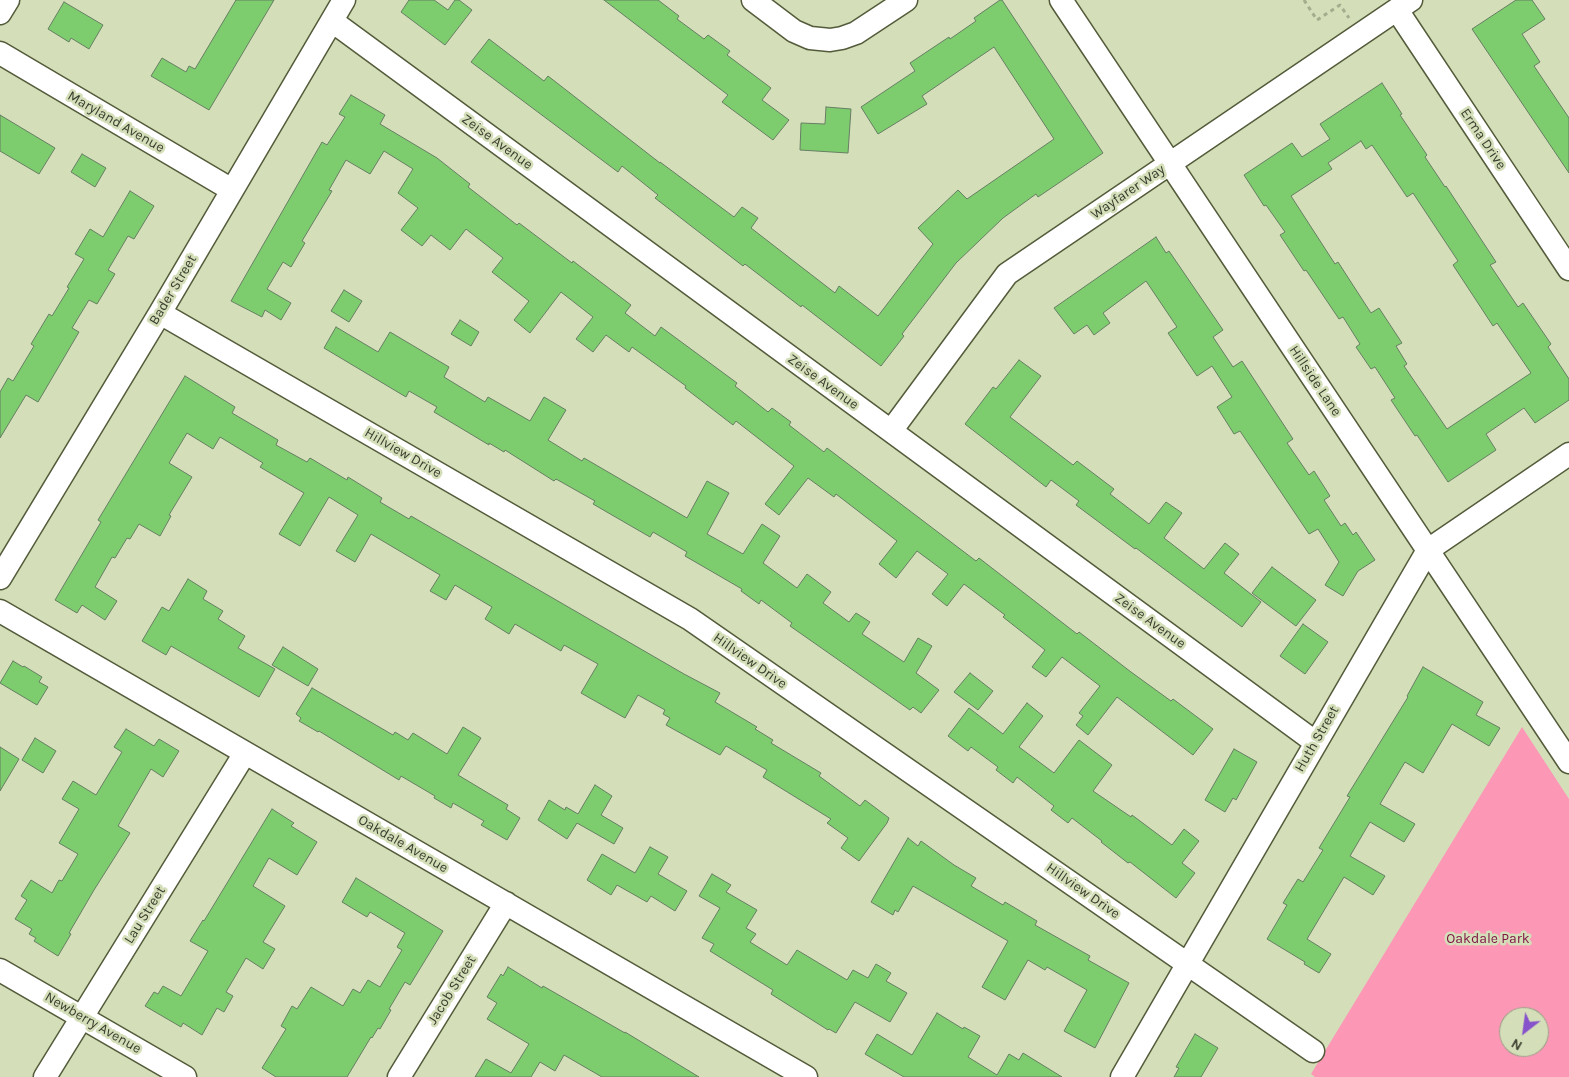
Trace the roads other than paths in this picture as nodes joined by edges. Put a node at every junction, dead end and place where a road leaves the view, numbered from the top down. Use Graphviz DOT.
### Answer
graph roads {
  1 [pos="8,0"];
  2 [pos="344,0"];
  3 [pos="753,0"];
  4 [pos="906,0"];
  5 [pos="1061,0"];
  6 [pos="1404,5"];
  7 [pos="0,14"];
  8 [pos="332,21"];
  9 [pos="0,53"];
  10 [pos="1170,164"];
  11 [pos="232,190"];
  12 [pos="1569,268"];
  13 [pos="160,313"];
  14 [pos="891,431"];
  15 [pos="1569,454"];
  16 [pos="1428,550"];
  17 [pos="0,578"];
  18 [pos="0,611"];
  19 [pos="1315,742"];
  20 [pos="245,753"];
  21 [pos="1569,762"];
  22 [pos="506,904"];
  23 [pos="1188,963"];
  24 [pos="0,970"];
  25 [pos="82,1017"];
  26 [pos="1313,1051"];
  27 [pos="45,1077"];
  28 [pos="185,1077"];
  29 [pos="399,1077"];
  30 [pos="806,1077"];
  31 [pos="1122,1077"];
  1 -- 7 [label="street"];
  2 -- 8 [label="street, Bader Street"];
  3 -- 4 [label="street"];
  5 -- 10 [label="street, Hillside Lane"];
  6 -- 10 [label="street, Wayfarer Way"];
  6 -- 12 [label="street, Erma Drive"];
  8 -- 11 [label="street, Bader Street"];
  8 -- 14 [label="street, Zeise Avenue"];
  9 -- 11 [label="street, Maryland Avenue"];
  10 -- 14 [label="street, Wayfarer Way"];
  10 -- 16 [label="street, Hillside Lane"];
  11 -- 13 [label="street, Bader Street"];
  13 -- 17 [label="street, Bader Street"];
  13 -- 23 [label="street, Hillview Drive"];
  14 -- 19 [label="street, Zeise Avenue"];
  15 -- 16 [label="street, Huth Street"];
  16 -- 19 [label="street, Huth Street"];
  16 -- 21 [label="street, Hillside Lane"];
  18 -- 20 [label="street, Oakdale Avenue"];
  19 -- 23 [label="street, Huth Street"];
  20 -- 22 [label="street, Oakdale Avenue"];
  20 -- 25 [label="street, Lau Street"];
  22 -- 29 [label="street, Jacob Street"];
  22 -- 30 [label="street, Oakdale Avenue"];
  23 -- 26 [label="street, Hillview Drive"];
  23 -- 31 [label="street, Huth Street"];
  24 -- 25 [label="street, Newberry Avenue"];
  25 -- 27 [label="street, Lau Street"];
  25 -- 28 [label="street, Newberry Avenue"];
}
